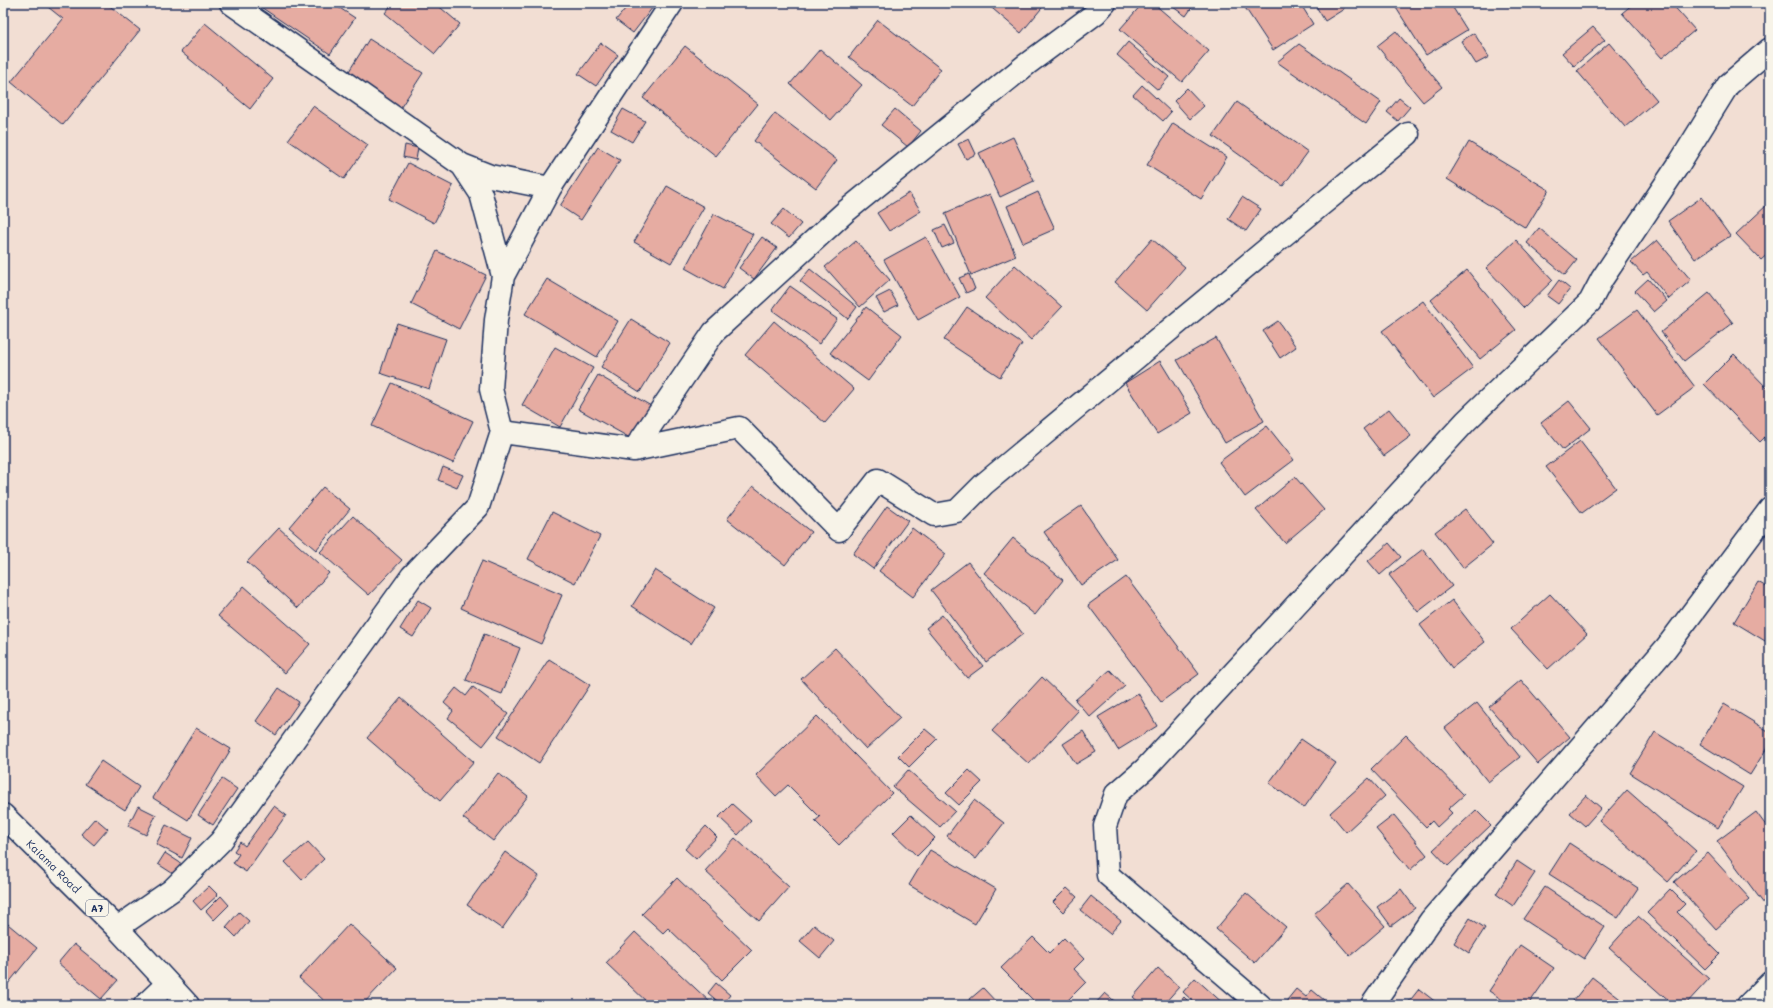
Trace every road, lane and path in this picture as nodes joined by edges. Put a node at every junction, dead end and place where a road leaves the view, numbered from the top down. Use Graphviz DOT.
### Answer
graph roads {
  1 [pos="231,3"];
  2 [pos="672,3"];
  3 [pos="1105,3"];
  4 [pos="1770,48"];
  5 [pos="1408,134"];
  6 [pos="462,165"];
  7 [pos="550,188"];
  8 [pos="503,276"];
  9 [pos="502,432"];
  10 [pos="634,450"];
  11 [pos="1770,509"];
  12 [pos="3,815"];
  13 [pos="118,928"];
  14 [pos="1770,983"];
  15 [pos="167,984"];
  16 [pos="145,1005"];
  17 [pos="188,1005"];
  18 [pos="1260,1005"];
  19 [pos="1372,1005"];
  20 [pos="1748,1005"];
  1 -- 6 [label="main road"];
  2 -- 7 [label="main road"];
  3 -- 10 [label="main road"];
  4 -- 18 [label="main road"];
  5 -- 10 [label="main road"];
  6 -- 7 [label="main road"];
  6 -- 8 [label="main road"];
  7 -- 8 [label="main road"];
  8 -- 9 [label="main road"];
  9 -- 10 [label="main road"];
  9 -- 13 [label="main road"];
  11 -- 19 [label="main road"];
  12 -- 13 [label="main road, Kaiama Road / A7"];
  13 -- 15 [label="main road, Kaiama Road / A7"];
  14 -- 20 [label="main road"];
  15 -- 16 [label="main road"];
  15 -- 17 [label="main road, Kaiama Road / A7"];
}
